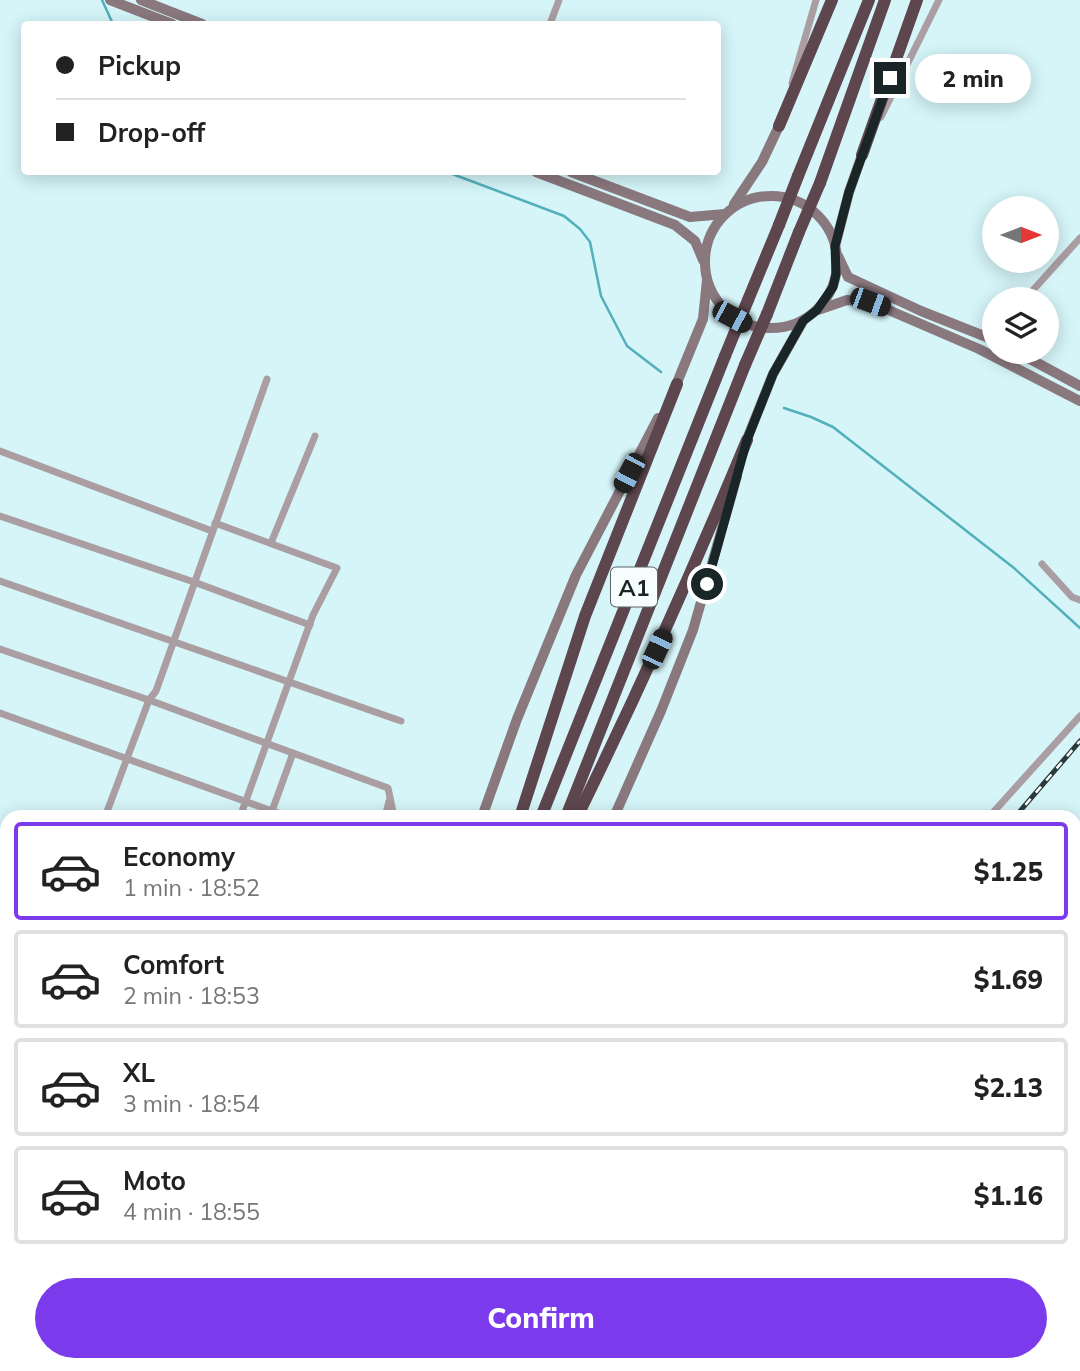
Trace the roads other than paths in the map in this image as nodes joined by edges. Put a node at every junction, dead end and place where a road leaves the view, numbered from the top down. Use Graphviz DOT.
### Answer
graph roads {
  1 [pos="141,0"];
  2 [pos="559,0"];
  3 [pos="816,0"];
  4 [pos="832,0"];
  5 [pos="869,0"];
  6 [pos="885,0"];
  7 [pos="917,0"];
  8 [pos="939,0"];
  9 [pos="115,2"];
  10 [pos="164,21"];
  11 [pos="194,21"];
  12 [pos="551,21"];
  13 [pos="779,126"];
  14 [pos="862,155"];
  15 [pos="544,175"];
  16 [pos="580,175"];
  17 [pos="727,213"];
  18 [pos="1080,237"];
  19 [pos="836,250"];
  20 [pos="704,263"];
  21 [pos="707,280"];
  22 [pos="1036,287"];
  23 [pos="817,310"];
  24 [pos="918,315"];
  25 [pos="803,321"];
  26 [pos="982,334"];
  27 [pos="1031,364"];
  28 [pos="1041,364"];
  29 [pos="1025,372"];
  30 [pos="268,379"];
  31 [pos="677,384"];
  32 [pos="1080,386"];
  33 [pos="1080,401"];
  34 [pos="315,436"];
  35 [pos="747,440"];
  36 [pos="0,451"];
  37 [pos="0,516"];
  38 [pos="214,527"];
  39 [pos="271,544"];
  40 [pos="1042,564"];
  41 [pos="0,581"];
  42 [pos="194,582"];
  43 [pos="1080,600"];
  44 [pos="310,625"];
  45 [pos="173,640"];
  46 [pos="0,649"];
  47 [pos="289,681"];
  48 [pos="149,700"];
  49 [pos="0,713"];
  50 [pos="1080,716"];
  51 [pos="401,721"];
  52 [pos="267,743"];
  53 [pos="293,752"];
  54 [pos="126,760"];
  55 [pos="390,798"];
  56 [pos="246,802"];
  57 [pos="108,810"];
  58 [pos="243,810"];
  59 [pos="269,810"];
  60 [pos="272,810"];
  61 [pos="387,810"];
  62 [pos="393,810"];
  63 [pos="484,810"];
  64 [pos="522,810"];
  65 [pos="544,810"];
  66 [pos="569,810"];
  67 [pos="580,810"];
  68 [pos="617,810"];
  69 [pos="995,810"];
  1 -- 11 [label="main road"];
  2 -- 12 [label="street"];
  3 -- 13 [label="street"];
  4 -- 13 [label="highway"];
  5 -- 65 [label="highway, A1, bridge"];
  6 -- 66 [label="highway, A1, bridge"];
  7 -- 14 [label="highway"];
  8 -- 14 [label="street"];
  9 -- 10 [label="main road"];
  13 -- 17 [label="main road"];
  14 -- 19 [label="main road"];
  15 -- 20 [label="main road"];
  16 -- 17 [label="main road"];
  17 -- 19 [label="main road"];
  17 -- 20 [label="main road"];
  18 -- 22 [label="street"];
  19 -- 23 [label="main road"];
  19 -- 24 [label="main road"];
  20 -- 21 [label="main road"];
  21 -- 25 [label="main road"];
  21 -- 31 [label="main road"];
  23 -- 24 [label="main road"];
  23 -- 25 [label="main road"];
  24 -- 26 [label="main road"];
  24 -- 29 [label="main road"];
  25 -- 35 [label="main road"];
  27 -- 29 [label="main road"];
  28 -- 32 [label="main road"];
  29 -- 33 [label="main road"];
  30 -- 38 [label="street"];
  31 -- 63 [label="main road"];
  31 -- 64 [label="highway"];
  34 -- 39 [label="street"];
  35 -- 67 [label="highway"];
  35 -- 68 [label="main road"];
  36 -- 38 [label="street"];
  37 -- 42 [label="street"];
  38 -- 39 [label="street"];
  38 -- 42 [label="street"];
  39 -- 44 [label="street"];
  40 -- 43 [label="street"];
  41 -- 45 [label="street"];
  42 -- 44 [label="street"];
  42 -- 45 [label="street"];
  44 -- 47 [label="street"];
  45 -- 47 [label="street"];
  45 -- 48 [label="street"];
  46 -- 48 [label="street"];
  47 -- 51 [label="street"];
  47 -- 52 [label="street"];
  48 -- 52 [label="street"];
  48 -- 54 [label="street"];
  49 -- 54 [label="street"];
  50 -- 69 [label="street"];
  52 -- 53 [label="street"];
  52 -- 56 [label="street"];
  53 -- 55 [label="street"];
  53 -- 60 [label="street"];
  54 -- 56 [label="street"];
  54 -- 57 [label="street"];
  55 -- 61 [label="street"];
  55 -- 62 [label="street"];
  56 -- 58 [label="street"];
  56 -- 59 [label="street"];
}
